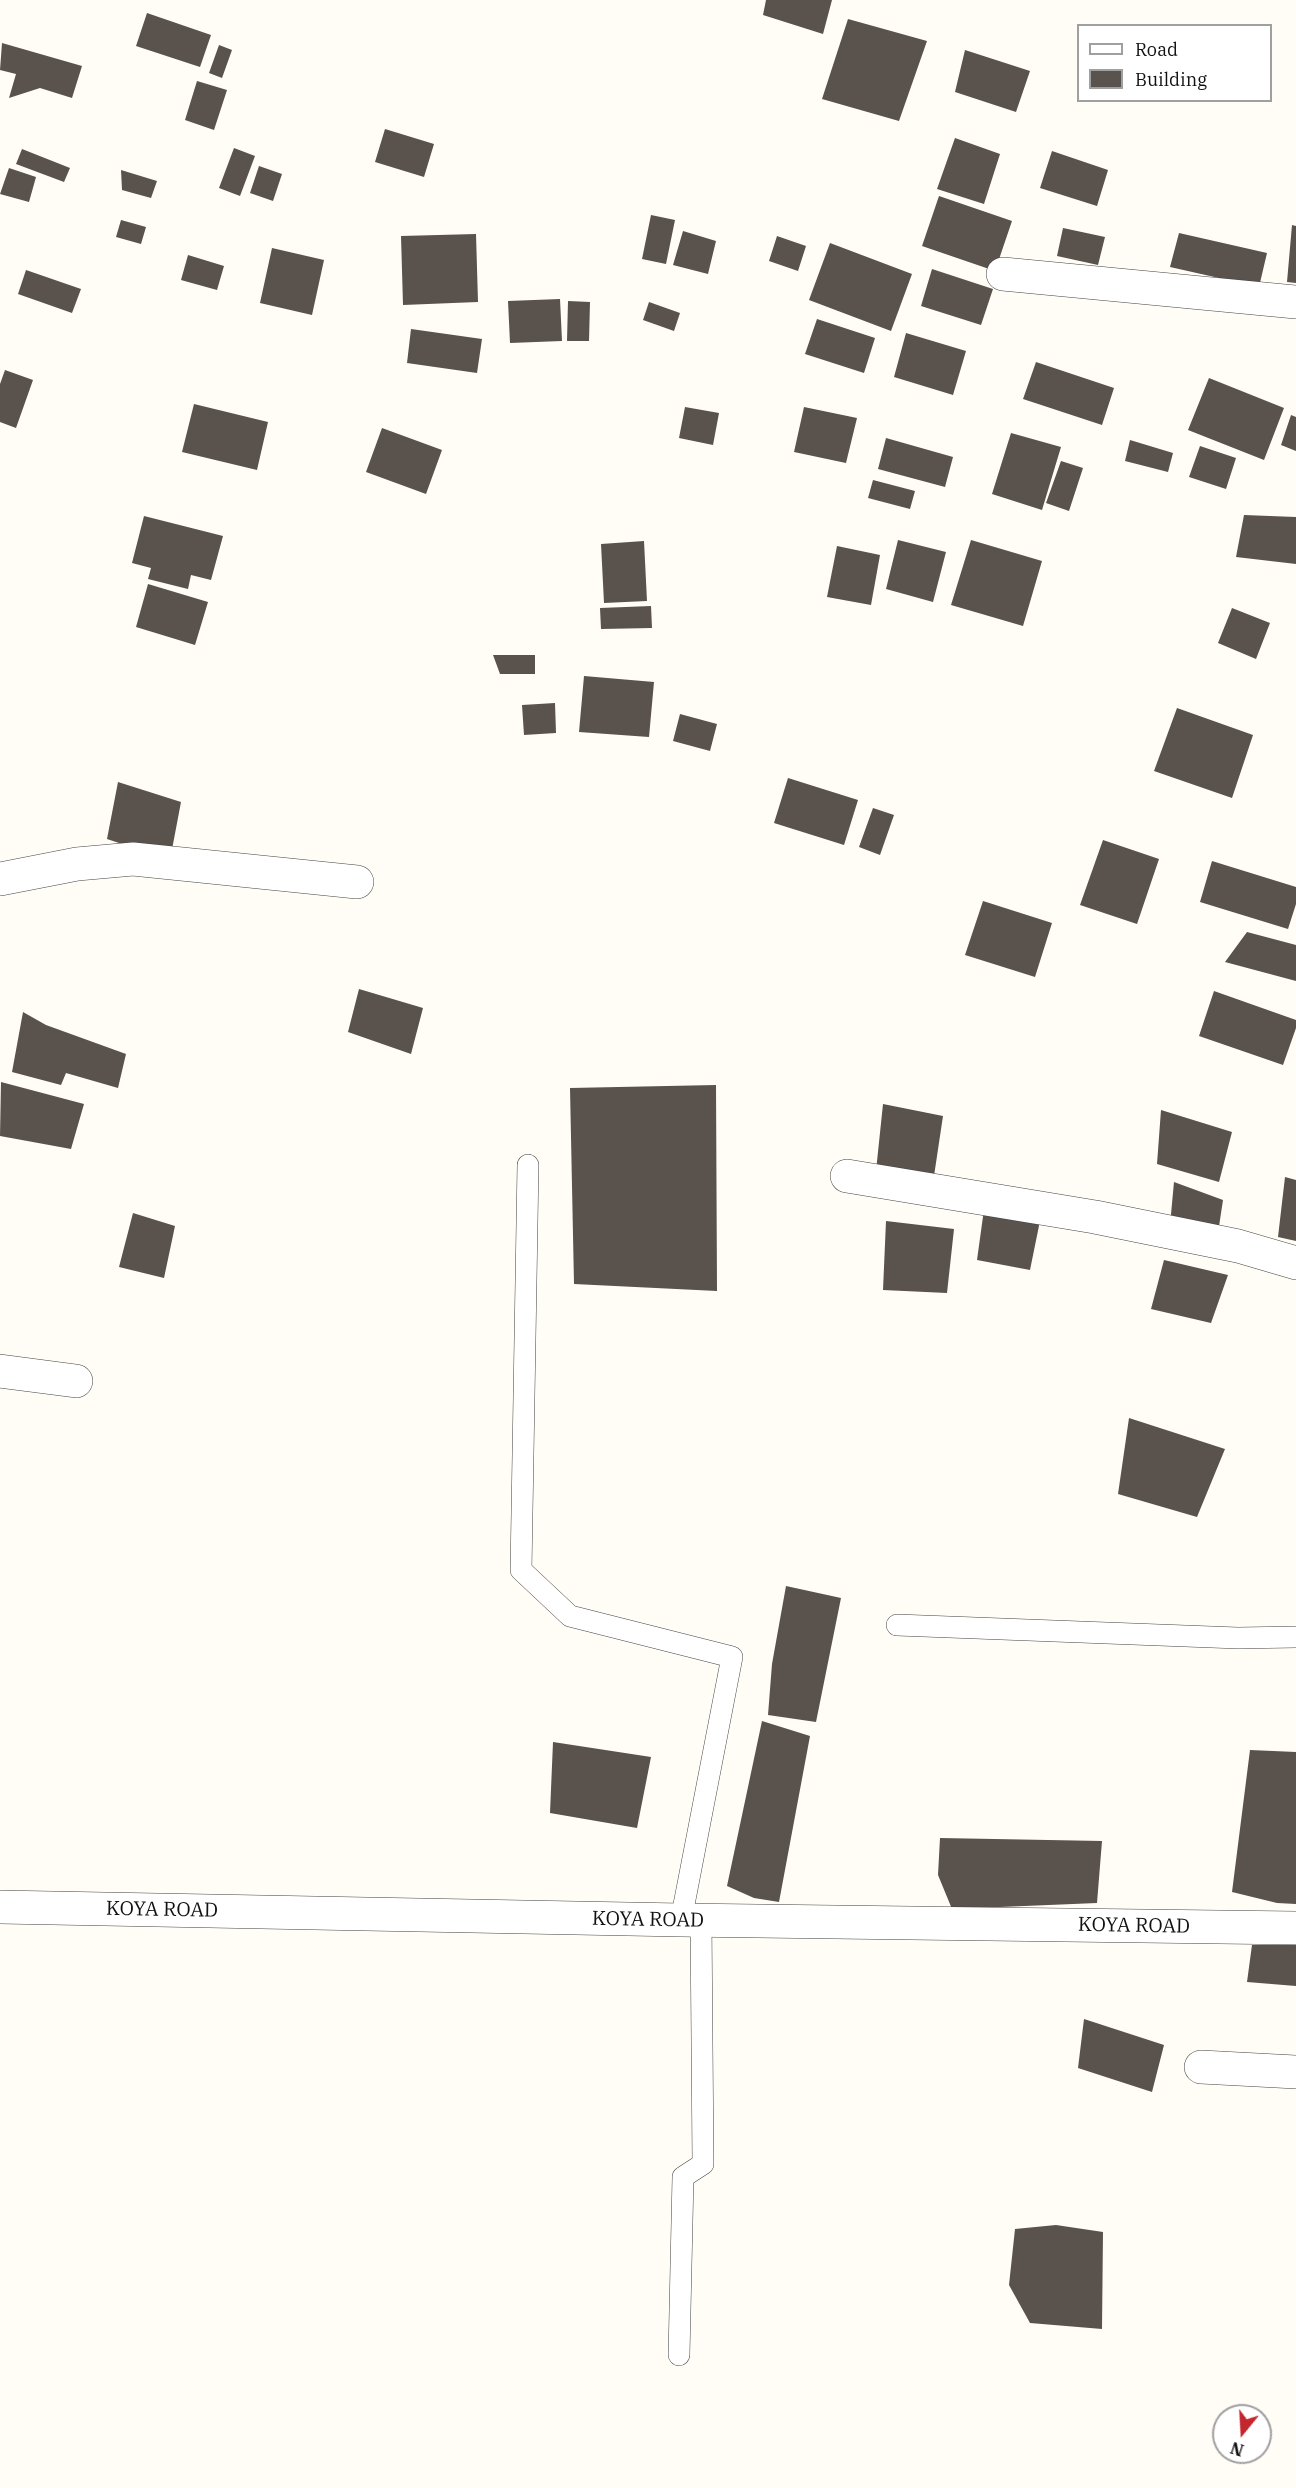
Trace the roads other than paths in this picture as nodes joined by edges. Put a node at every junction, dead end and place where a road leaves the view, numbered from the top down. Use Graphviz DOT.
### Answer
graph roads {
  1 [pos="1003,274"];
  2 [pos="1296,302"];
  3 [pos="0,879"];
  4 [pos="357,882"];
  5 [pos="528,1165"];
  6 [pos="847,1176"];
  7 [pos="1296,1263"];
  8 [pos="0,1371"];
  9 [pos="76,1381"];
  10 [pos="897,1625"];
  11 [pos="1296,1637"];
  12 [pos="0,1907"];
  13 [pos="691,1920"];
  14 [pos="1296,1928"];
  15 [pos="1201,2067"];
  16 [pos="1296,2072"];
  17 [pos="679,2355"];
  1 -- 2 [label="street"];
  3 -- 4 [label="street"];
  5 -- 13 [label="lane"];
  6 -- 7 [label="street"];
  8 -- 9 [label="street"];
  10 -- 11 [label="lane"];
  12 -- 13 [label="street, KOYA ROAD"];
  13 -- 14 [label="street, KOYA ROAD"];
  13 -- 17 [label="lane"];
  15 -- 16 [label="street"];
}
